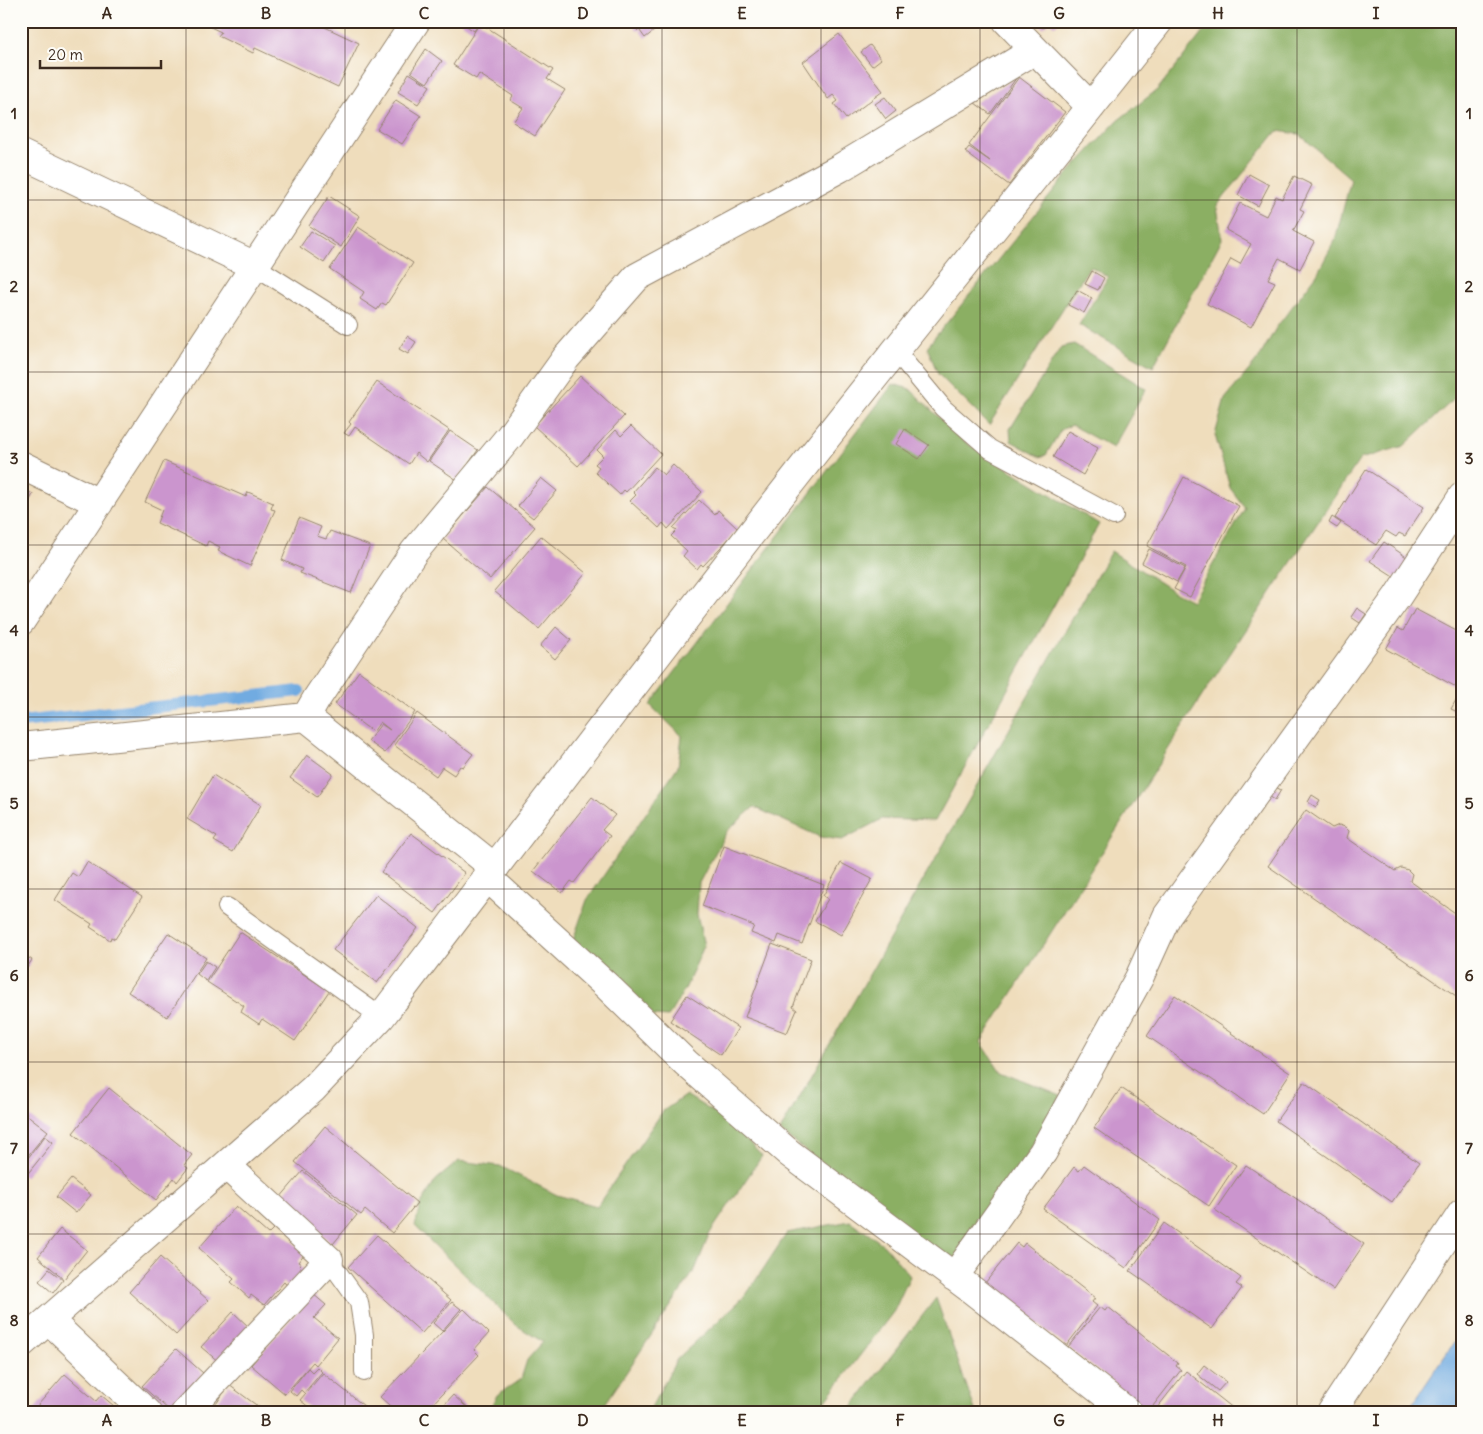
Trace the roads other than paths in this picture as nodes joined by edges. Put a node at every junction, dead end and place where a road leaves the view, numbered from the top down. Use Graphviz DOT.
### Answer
graph roads {
  1 [pos="416,21"];
  2 [pos="1007,21"];
  3 [pos="1158,21"];
  4 [pos="1035,50"];
  5 [pos="1091,107"];
  6 [pos="21,154"];
  7 [pos="255,266"];
  8 [pos="348,325"];
  9 [pos="895,350"];
  10 [pos="21,465"];
  11 [pos="1462,498"];
  12 [pos="99,503"];
  13 [pos="1114,516"];
  14 [pos="21,620"];
  15 [pos="306,717"];
  16 [pos="21,747"];
  17 [pos="491,873"];
  18 [pos="226,907"];
  19 [pos="380,1016"];
  20 [pos="226,1165"];
  21 [pos="1462,1212"];
  22 [pos="329,1260"];
  23 [pos="954,1276"];
  24 [pos="49,1320"];
  25 [pos="21,1344"];
  26 [pos="364,1372"];
  27 [pos="147,1413"];
  28 [pos="185,1413"];
  29 [pos="1129,1413"];
  30 [pos="1331,1413"];
  1 -- 7 [label="street"];
  2 -- 4 [label="street"];
  3 -- 5 [label="street"];
  4 -- 5 [label="street"];
  4 -- 15 [label="street"];
  5 -- 9 [label="street"];
  6 -- 7 [label="street"];
  7 -- 8 [label="lane"];
  7 -- 12 [label="street"];
  9 -- 13 [label="lane"];
  9 -- 17 [label="street"];
  10 -- 12 [label="street"];
  11 -- 23 [label="street"];
  12 -- 14 [label="street"];
  15 -- 16 [label="street"];
  15 -- 17 [label="street"];
  17 -- 19 [label="street"];
  17 -- 23 [label="street"];
  18 -- 19 [label="lane"];
  19 -- 20 [label="street"];
  20 -- 22 [label="street"];
  20 -- 24 [label="street"];
  21 -- 30 [label="street"];
  22 -- 26 [label="lane"];
  22 -- 28 [label="street"];
  23 -- 29 [label="street"];
  24 -- 25 [label="street"];
  24 -- 27 [label="street"];
}
